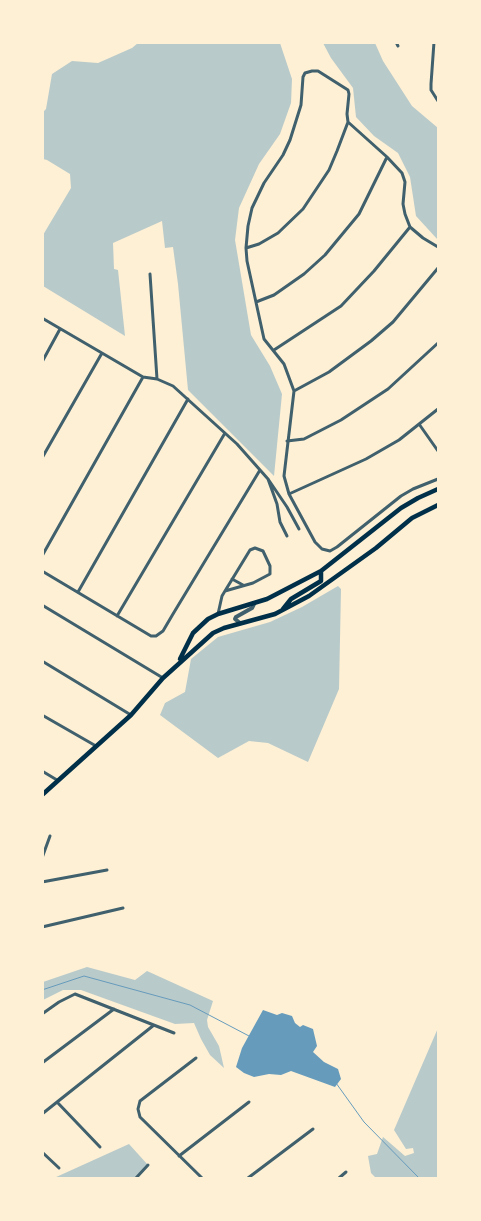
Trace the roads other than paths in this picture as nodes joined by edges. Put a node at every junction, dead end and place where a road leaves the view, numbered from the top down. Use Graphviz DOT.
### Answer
graph roads {
  1 [pos="434,42"];
  2 [pos="438,101"];
  3 [pos="348,122"];
  4 [pos="387,157"];
  5 [pos="410,226"];
  6 [pos="246,248"];
  7 [pos="438,248"];
  8 [pos="438,268"];
  9 [pos="150,274"];
  10 [pos="256,302"];
  11 [pos="42,318"];
  12 [pos="60,329"];
  13 [pos="438,343"];
  14 [pos="274,350"];
  15 [pos="102,353"];
  16 [pos="42,362"];
  17 [pos="143,377"];
  18 [pos="157,380"];
  19 [pos="294,391"];
  20 [pos="188,399"];
  21 [pos="438,410"];
  22 [pos="420,424"];
  23 [pos="225,433"];
  24 [pos="287,441"];
  25 [pos="438,450"];
  26 [pos="42,458"];
  27 [pos="260,470"];
  28 [pos="268,479"];
  29 [pos="438,479"];
  30 [pos="438,489"];
  31 [pos="289,494"];
  32 [pos="438,505"];
  33 [pos="299,529"];
  34 [pos="287,536"];
  35 [pos="42,556"];
  36 [pos="42,571"];
  37 [pos="321,571"];
  38 [pos="232,579"];
  39 [pos="243,586"];
  40 [pos="225,591"];
  41 [pos="78,592"];
  42 [pos="254,604"];
  43 [pos="42,605"];
  44 [pos="282,610"];
  45 [pos="218,614"];
  46 [pos="117,616"];
  47 [pos="240,624"];
  48 [pos="42,661"];
  49 [pos="178,663"];
  50 [pos="163,678"];
  51 [pos="131,714"];
  52 [pos="42,715"];
  53 [pos="97,746"];
  54 [pos="42,771"];
  55 [pos="57,780"];
  56 [pos="42,795"];
  57 [pos="50,836"];
  58 [pos="42,858"];
  59 [pos="107,870"];
  60 [pos="42,882"];
  61 [pos="122,908"];
  62 [pos="42,928"];
  63 [pos="114,1009"];
  64 [pos="42,1014"];
  65 [pos="154,1026"];
  66 [pos="174,1033"];
  67 [pos="196,1058"];
  68 [pos="42,1063"];
  69 [pos="57,1102"];
  70 [pos="249,1102"];
  71 [pos="42,1114"];
  72 [pos="313,1129"];
  73 [pos="100,1147"];
  74 [pos="42,1152"];
  75 [pos="179,1156"];
  76 [pos="148,1165"];
  77 [pos="59,1168"];
  78 [pos="346,1172"];
  79 [pos="136,1178"];
  80 [pos="202,1178"];
  81 [pos="248,1178"];
  82 [pos="338,1178"];
  1 -- 2 [label="street"];
  3 -- 4 [label="street"];
  3 -- 6 [label="street"];
  3 -- 6 [label="street"];
  4 -- 5 [label="street"];
  4 -- 10 [label="street"];
  5 -- 7 [label="street"];
  5 -- 14 [label="street"];
  6 -- 10 [label="street"];
  8 -- 19 [label="street"];
  9 -- 18 [label="street"];
  10 -- 14 [label="street"];
  11 -- 12 [label="street"];
  12 -- 15 [label="street"];
  12 -- 16 [label="street"];
  13 -- 24 [label="street"];
  14 -- 19 [label="street"];
  15 -- 17 [label="street"];
  15 -- 26 [label="street"];
  17 -- 18 [label="street"];
  17 -- 35 [label="street"];
  18 -- 20 [label="street"];
  19 -- 24 [label="street"];
  20 -- 23 [label="street"];
  20 -- 41 [label="street"];
  21 -- 22 [label="street"];
  22 -- 25 [label="street"];
  22 -- 31 [label="street"];
  23 -- 27 [label="street"];
  23 -- 46 [label="street"];
  24 -- 31 [label="street"];
  27 -- 28 [label="street"];
  27 -- 46 [label="street"];
  28 -- 33 [label="street"];
  28 -- 34 [label="street"];
  29 -- 31 [label="street"];
  30 -- 37 [label="main road"];
  32 -- 44 [label="main road"];
  36 -- 41 [label="street"];
  37 -- 42 [label="main road"];
  37 -- 44 [label="main road"];
  38 -- 39 [label="street"];
  38 -- 39 [label="street"];
  38 -- 40 [label="street"];
  39 -- 40 [label="street"];
  40 -- 45 [label="street"];
  41 -- 46 [label="street"];
  42 -- 45 [label="main road"];
  42 -- 47 [label="street"];
  43 -- 50 [label="street"];
  44 -- 47 [label="main road"];
  45 -- 49 [label="main road"];
  47 -- 49 [label="main road"];
  48 -- 51 [label="street"];
  49 -- 50 [label="main road"];
  50 -- 51 [label="main road"];
  51 -- 53 [label="main road"];
  52 -- 53 [label="street"];
  53 -- 55 [label="main road"];
  54 -- 55 [label="street"];
  55 -- 56 [label="main road"];
  57 -- 58 [label="street"];
  59 -- 60 [label="street"];
  61 -- 62 [label="street"];
  63 -- 64 [label="street"];
  63 -- 65 [label="street"];
  63 -- 68 [label="street"];
  65 -- 66 [label="street"];
  65 -- 69 [label="street"];
  67 -- 75 [label="street"];
  69 -- 71 [label="street"];
  69 -- 73 [label="street"];
  70 -- 75 [label="street"];
  72 -- 81 [label="street"];
  74 -- 77 [label="street"];
  75 -- 80 [label="street"];
  76 -- 79 [label="street"];
  78 -- 82 [label="street"];
}
